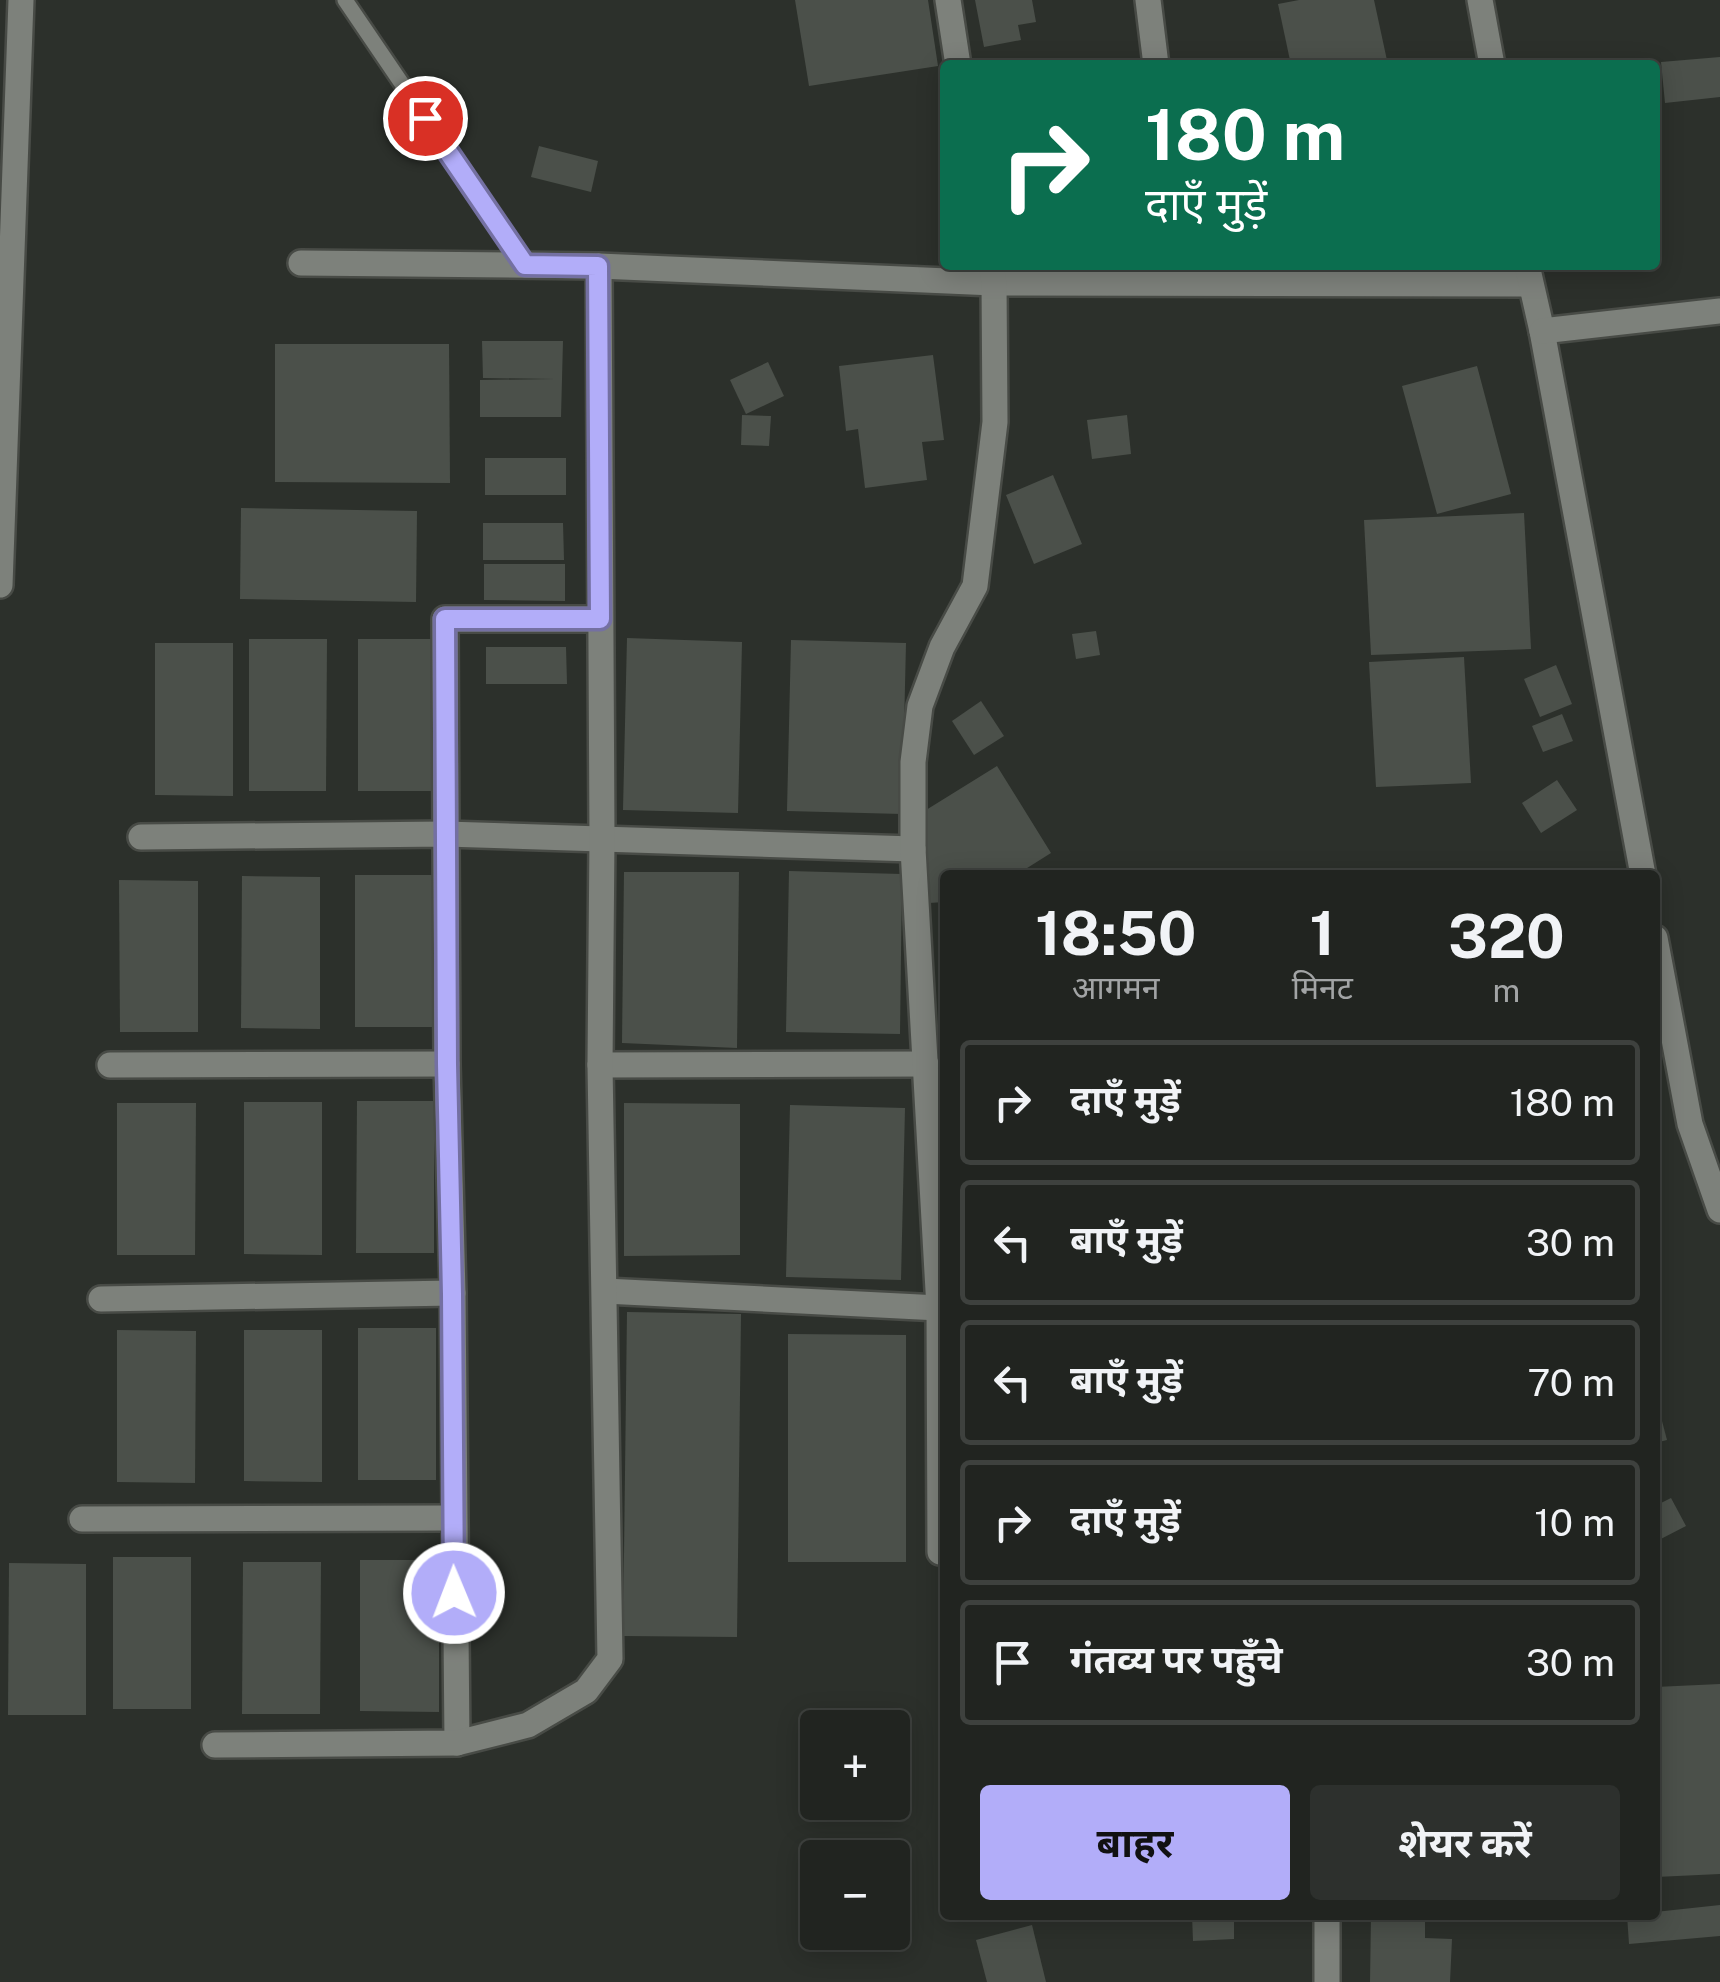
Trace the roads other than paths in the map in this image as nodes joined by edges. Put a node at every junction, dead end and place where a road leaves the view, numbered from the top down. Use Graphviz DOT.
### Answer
graph roads {
  1 [pos="21,0"];
  2 [pos="345,0"];
  3 [pos="948,0"];
  4 [pos="1148,0"];
  5 [pos="1480,0"];
  6 [pos="957,60"];
  7 [pos="1155,60"];
  8 [pos="1491,60"];
  9 [pos="301,263"];
  10 [pos="525,265"];
  11 [pos="598,266"];
  12 [pos="992,274"];
  13 [pos="1184,275"];
  14 [pos="1529,275"];
  15 [pos="1720,311"];
  16 [pos="1542,330"];
  17 [pos="0,586"];
  18 [pos="600,619"];
  19 [pos="446,834"];
  20 [pos="141,837"];
  21 [pos="602,838"];
  22 [pos="913,849"];
  23 [pos="1643,870"];
  24 [pos="1660,965"];
  25 [pos="447,1064"];
  26 [pos="926,1064"];
  27 [pos="110,1065"];
  28 [pos="600,1065"];
  29 [pos="1720,1210"];
  30 [pos="605,1290"];
  31 [pos="452,1294"];
  32 [pos="102,1299"];
  33 [pos="940,1308"];
  34 [pos="453,1518"];
  35 [pos="82,1519"];
  36 [pos="940,1552"];
  37 [pos="457,1743"];
  38 [pos="215,1746"];
  39 [pos="1327,1920"];
  40 [pos="1328,1982"];
  1 -- 17 [label="street"];
  2 -- 10 [label="lane"];
  3 -- 6 [label="street"];
  4 -- 7 [label="street"];
  5 -- 8 [label="street"];
  9 -- 10 [label="street"];
  10 -- 11 [label="street"];
  11 -- 12 [label="street"];
  11 -- 18 [label="street"];
  12 -- 13 [label="street"];
  12 -- 22 [label="street"];
  13 -- 14 [label="street"];
  14 -- 16 [label="street"];
  15 -- 16 [label="street"];
  16 -- 23 [label="street"];
  18 -- 19 [label="street"];
  18 -- 21 [label="street"];
  19 -- 20 [label="street"];
  19 -- 21 [label="street"];
  19 -- 25 [label="street"];
  21 -- 22 [label="street"];
  21 -- 28 [label="street"];
  22 -- 26 [label="street"];
  24 -- 29 [label="street"];
  25 -- 27 [label="street"];
  25 -- 31 [label="street"];
  26 -- 28 [label="street"];
  26 -- 33 [label="street"];
  28 -- 30 [label="street"];
  30 -- 33 [label="street"];
  30 -- 37 [label="street"];
  31 -- 32 [label="street"];
  31 -- 34 [label="street"];
  33 -- 36 [label="street"];
  34 -- 35 [label="street"];
  34 -- 37 [label="street"];
  37 -- 38 [label="street"];
  39 -- 40 [label="street"];
}
